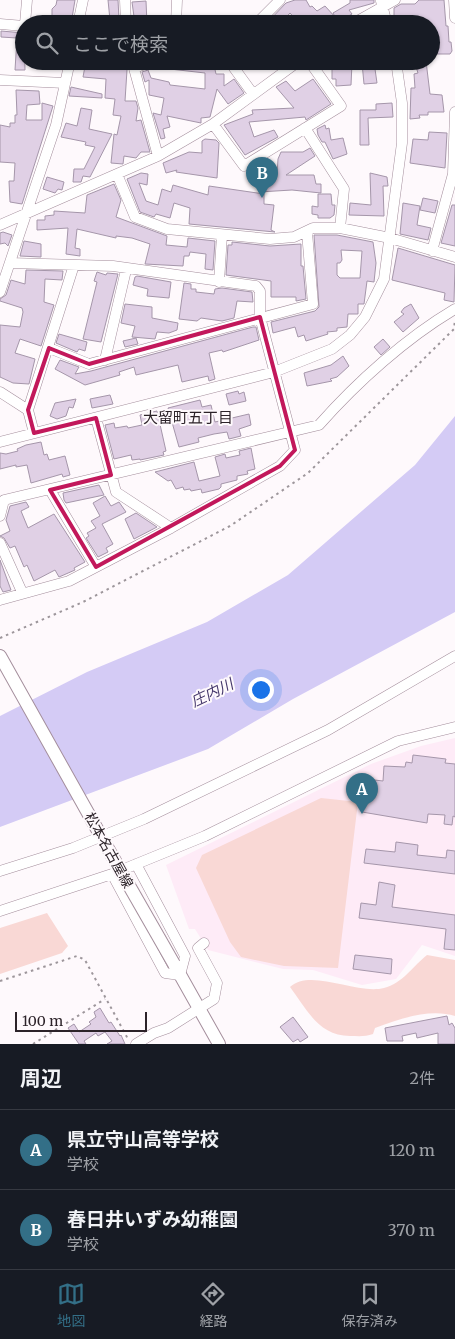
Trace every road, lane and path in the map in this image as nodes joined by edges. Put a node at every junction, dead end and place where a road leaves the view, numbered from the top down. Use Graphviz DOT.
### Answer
graph roads {
  1 [pos="27,0"];
  2 [pos="82,0"];
  3 [pos="125,0"];
  4 [pos="177,0"];
  5 [pos="280,0"];
  6 [pos="395,0"];
  7 [pos="454,0"];
  8 [pos="382,3"];
  9 [pos="25,15"];
  10 [pos="82,15"];
  11 [pos="126,15"];
  12 [pos="176,15"];
  13 [pos="265,15"];
  14 [pos="365,15"];
  15 [pos="455,18"];
  16 [pos="0,24"];
  17 [pos="15,25"];
  18 [pos="68,70"];
  19 [pos="134,70"];
  20 [pos="236,70"];
  21 [pos="286,70"];
  22 [pos="315,70"];
  23 [pos="397,70"];
  24 [pos="0,80"];
  25 [pos="65,83"];
  26 [pos="253,94"];
  27 [pos="455,112"];
  28 [pos="213,124"];
  29 [pos="305,128"];
  30 [pos="158,156"];
  31 [pos="117,174"];
  32 [pos="454,174"];
  33 [pos="28,211"];
  34 [pos="0,225"];
  35 [pos="340,228"];
  36 [pos="307,232"];
  37 [pos="222,235"];
  38 [pos="390,238"];
  39 [pos="432,251"];
  40 [pos="455,257"];
  41 [pos="10,263"];
  42 [pos="74,265"];
  43 [pos="126,270"];
  44 [pos="218,282"];
  45 [pos="0,292"];
  46 [pos="455,309"];
  47 [pos="260,317"];
  48 [pos="455,317"];
  49 [pos="48,348"];
  50 [pos="104,360"];
  51 [pos="274,372"];
  52 [pos="0,392"];
  53 [pos="28,410"];
  54 [pos="96,418"];
  55 [pos="290,432"];
  56 [pos="34,433"];
  57 [pos="0,442"];
  58 [pos="111,475"];
  59 [pos="50,490"];
  60 [pos="0,516"];
  61 [pos="171,528"];
  62 [pos="0,543"];
  63 [pos="96,567"];
  64 [pos="22,592"];
  65 [pos="0,600"];
  66 [pos="0,638"];
  67 [pos="0,656"];
  68 [pos="455,656"];
  69 [pos="455,727"];
  70 [pos="102,837"];
  71 [pos="136,864"];
  72 [pos="0,871"];
  73 [pos="112,874"];
  74 [pos="0,911"];
  75 [pos="204,943"];
  76 [pos="177,970"];
  77 [pos="0,981"];
  78 [pos="105,998"];
  79 [pos="199,1009"];
  80 [pos="32,1044"];
  81 [pos="130,1044"];
  82 [pos="136,1044"];
  83 [pos="219,1044"];
  1 -- 9 [label="street"];
  2 -- 10 [label="street"];
  3 -- 11 [label="street"];
  4 -- 12 [label="street"];
  5 -- 13 [label="street"];
  6 -- 8 [label="street"];
  7 -- 15 [label="street"];
  8 -- 14 [label="street"];
  16 -- 17 [label="street"];
  18 -- 25 [label="street"];
  19 -- 30 [label="street"];
  20 -- 26 [label="street"];
  21 -- 26 [label="street"];
  22 -- 29 [label="street"];
  23 -- 38 [label="street"];
  24 -- 25 [label="street"];
  25 -- 33 [label="street"];
  26 -- 28 [label="street"];
  27 -- 32 [label="street"];
  28 -- 29 [label="street"];
  28 -- 30 [label="street"];
  29 -- 35 [label="street"];
  30 -- 31 [label="street"];
  31 -- 33 [label="street"];
  31 -- 37 [label="street"];
  32 -- 39 [label="street"];
  33 -- 34 [label="street"];
  33 -- 41 [label="street"];
  35 -- 36 [label="street"];
  35 -- 38 [label="street"];
  36 -- 37 [label="street"];
  36 -- 47 [label="street"];
  37 -- 44 [label="street"];
  38 -- 39 [label="street"];
  38 -- 51 [label="street"];
  39 -- 40 [label="street"];
  41 -- 42 [label="street"];
  41 -- 45 [label="street"];
  42 -- 43 [label="street"];
  42 -- 49 [label="street"];
  43 -- 44 [label="street"];
  43 -- 50 [label="street"];
  44 -- 47 [label="street"];
  46 -- 55 [label="street"];
  47 -- 50 [label="street"];
  47 -- 51 [label="street"];
  48 -- 66 [label="path"];
  49 -- 50 [label="street"];
  49 -- 53 [label="street"];
  51 -- 54 [label="street"];
  51 -- 55 [label="street"];
  52 -- 53 [label="street"];
  53 -- 56 [label="street"];
  54 -- 56 [label="street"];
  54 -- 58 [label="street"];
  55 -- 58 [label="street"];
  55 -- 61 [label="street"];
  56 -- 57 [label="street"];
  58 -- 59 [label="street"];
  58 -- 61 [label="street"];
  59 -- 60 [label="street"];
  59 -- 63 [label="street"];
  61 -- 63 [label="street"];
  62 -- 64 [label="street"];
  63 -- 64 [label="street"];
  64 -- 65 [label="street"];
  67 -- 70 [label="main road, 松本名古屋線"];
  68 -- 70 [label="street"];
  69 -- 71 [label="street"];
  70 -- 72 [label="street"];
  70 -- 76 [label="main road, 松本名古屋線, bridge"];
  71 -- 73 [label="street"];
  71 -- 76 [label="street"];
  73 -- 74 [label="street"];
  73 -- 76 [label="street"];
  75 -- 79 [label="street"];
  76 -- 79 [label="main road, 松本名古屋線"];
  77 -- 78 [label="path"];
  78 -- 80 [label="path"];
  78 -- 81 [label="path"];
  79 -- 82 [label="street"];
  79 -- 83 [label="main road, 松本名古屋線"];
}
